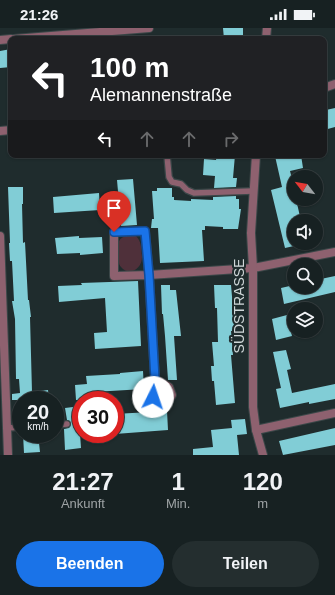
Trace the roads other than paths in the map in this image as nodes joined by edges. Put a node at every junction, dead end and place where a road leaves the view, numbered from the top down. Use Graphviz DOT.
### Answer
graph roads {
  1 [pos="149,28"];
  2 [pos="49,36"];
  3 [pos="167,158"];
  4 [pos="256,158"];
  5 [pos="253,191"];
  6 [pos="0,236"];
  7 [pos="0,245"];
  8 [pos="335,252"];
  9 [pos="253,268"];
  10 [pos="149,275"];
  11 [pos="155,379"];
  12 [pos="335,413"];
  13 [pos="64,424"];
  14 [pos="67,424"];
  15 [pos="7,428"];
  16 [pos="12,428"];
  17 [pos="256,430"];
  18 [pos="8,455"];
  19 [pos="263,455"];
  1 -- 2 [label="street"];
  3 -- 5 [label="lane"];
  4 -- 5 [label="street, SÜDSTRASSE"];
  5 -- 9 [label="street, SÜDSTRASSE"];
  6 -- 7 [label="street"];
  7 -- 15 [label="street"];
  8 -- 9 [label="street"];
  9 -- 10 [label="street"];
  9 -- 17 [label="street, SÜDSTRASSE"];
  10 -- 10 [label="street"];
  10 -- 11 [label="street"];
  12 -- 17 [label="street"];
  13 -- 14 [label="lane"];
  15 -- 16 [label="lane"];
  15 -- 18 [label="street"];
  17 -- 19 [label="street, SÜDSTRASSE"];
}
